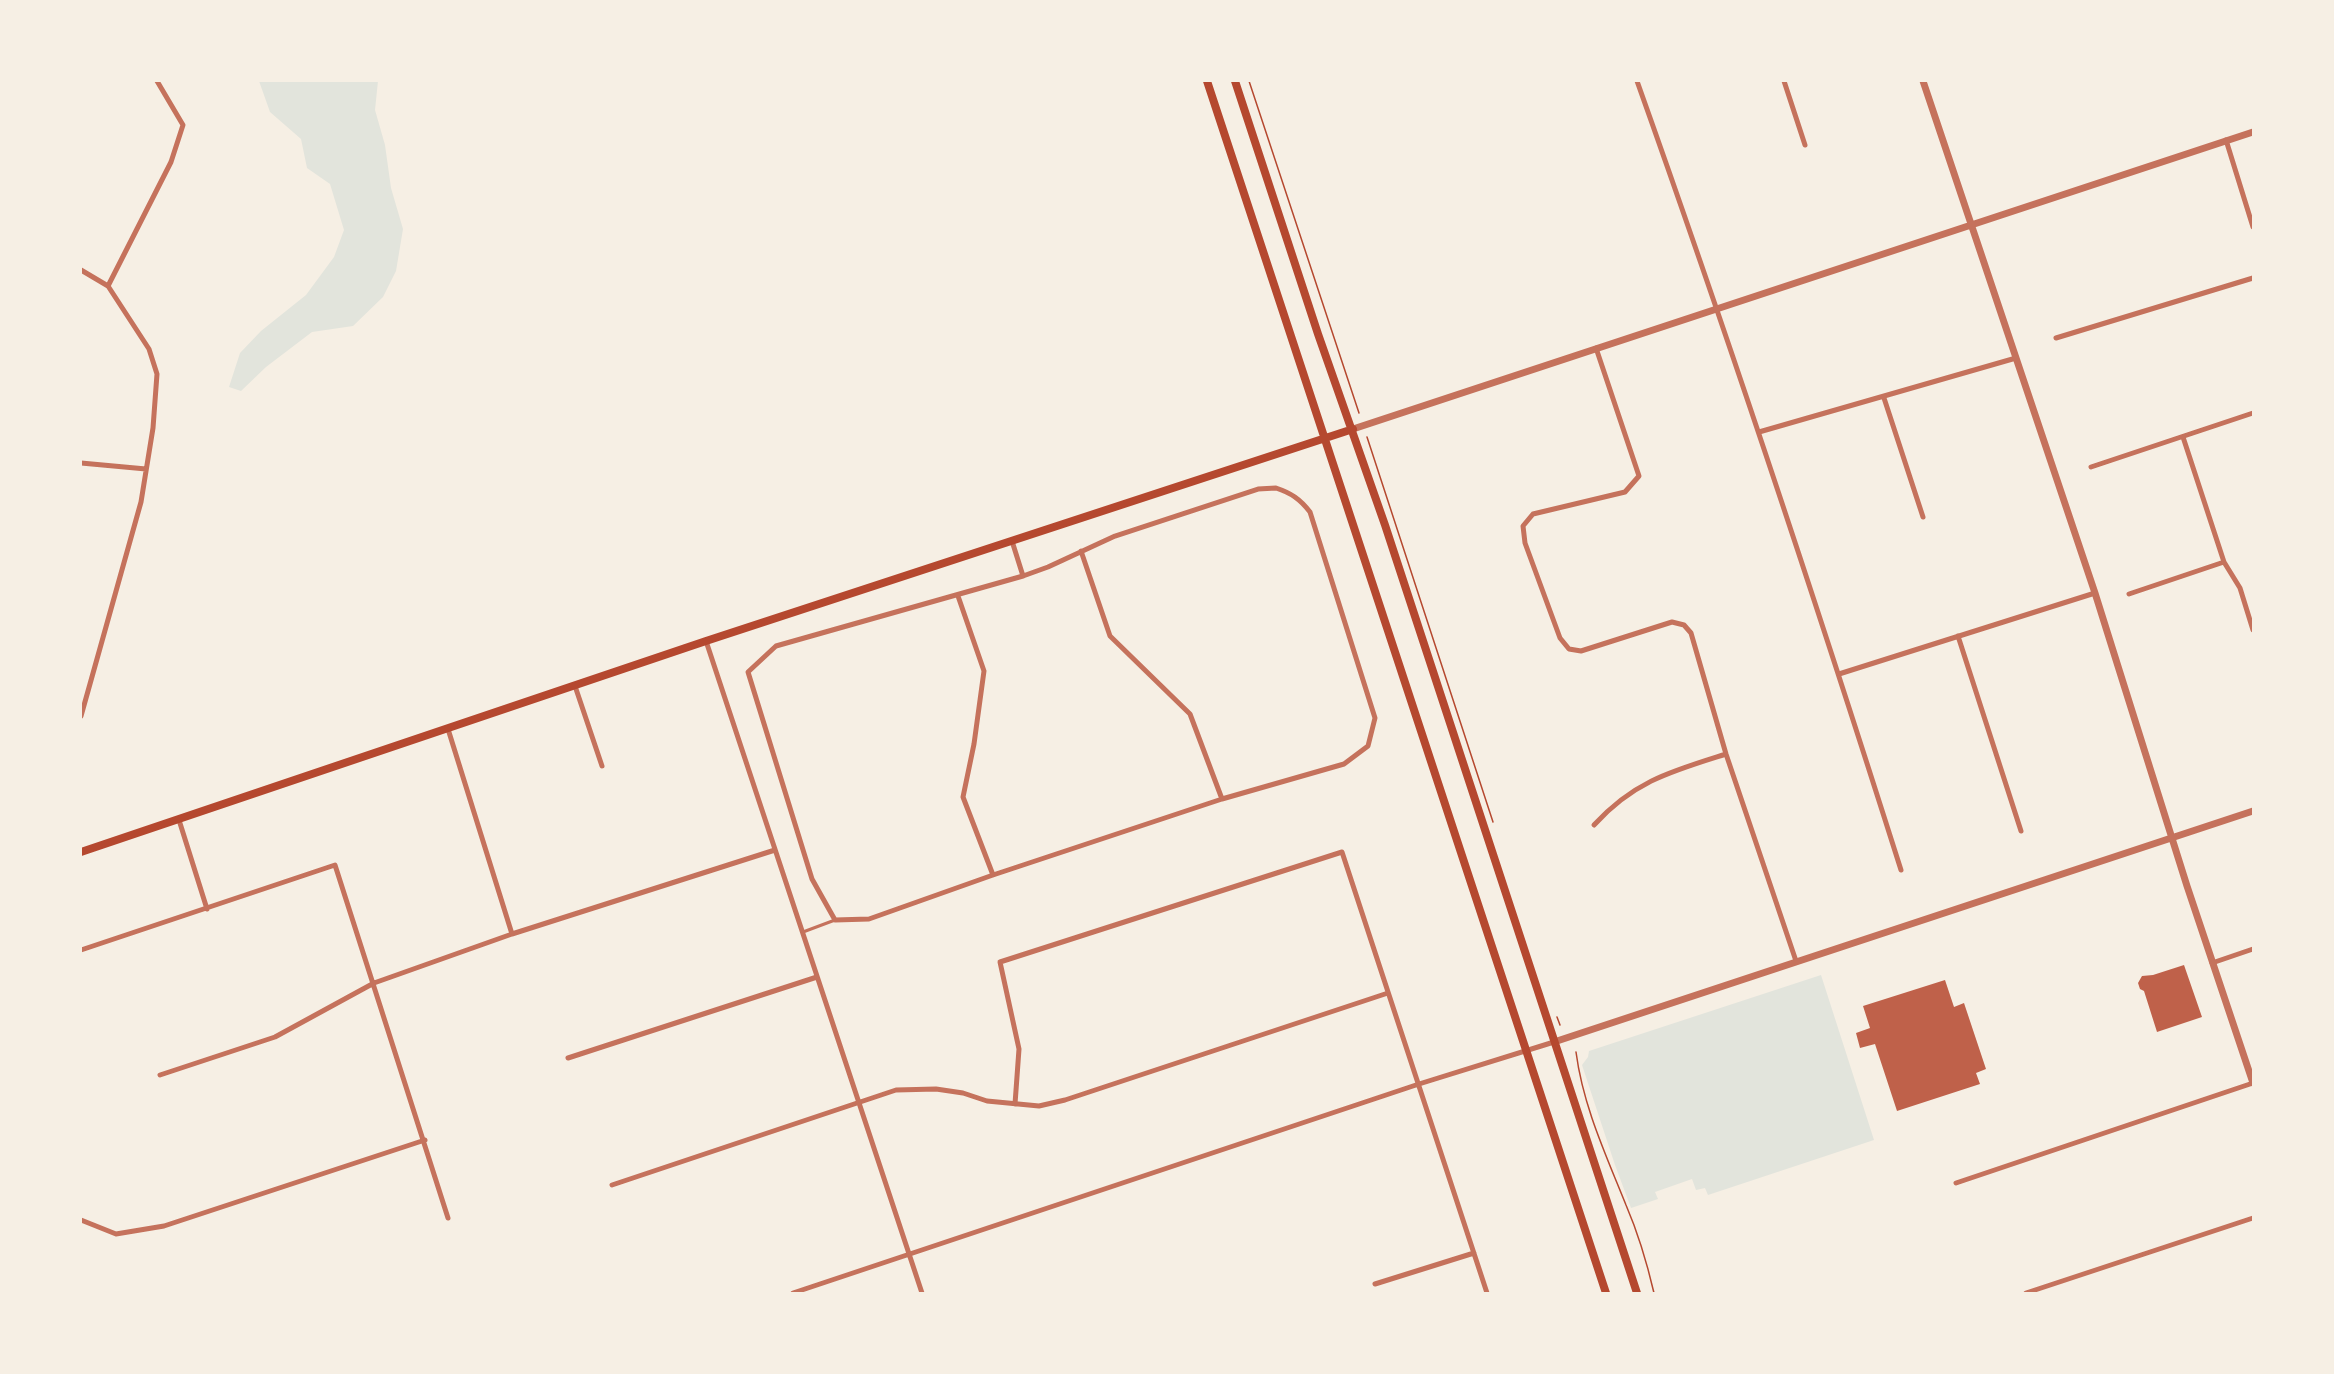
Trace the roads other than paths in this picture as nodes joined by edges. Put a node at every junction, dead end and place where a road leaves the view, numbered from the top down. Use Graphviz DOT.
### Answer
graph roads {
  1 [pos="157,81"];
  2 [pos="1207,81"];
  3 [pos="1235,81"];
  4 [pos="1637,81"];
  5 [pos="1784,81"];
  6 [pos="1923,81"];
  7 [pos="2253,132"];
  8 [pos="2226,140"];
  9 [pos="1805,145"];
  10 [pos="1971,226"];
  11 [pos="2253,227"];
  12 [pos="81,270"];
  13 [pos="2253,278"];
  14 [pos="108,286"];
  15 [pos="1718,309"];
  16 [pos="2055,338"];
  17 [pos="1596,348"];
  18 [pos="2016,358"];
  19 [pos="1884,398"];
  20 [pos="2253,412"];
  21 [pos="1353,429"];
  22 [pos="1759,432"];
  23 [pos="2183,437"];
  24 [pos="1325,438"];
  25 [pos="81,463"];
  26 [pos="2091,467"];
  27 [pos="146,469"];
  28 [pos="1923,517"];
  29 [pos="1012,541"];
  30 [pos="1081,551"];
  31 [pos="2224,562"];
  32 [pos="1023,576"];
  33 [pos="2095,592"];
  34 [pos="2129,594"];
  35 [pos="958,596"];
  36 [pos="2253,630"];
  37 [pos="1958,636"];
  38 [pos="706,641"];
  39 [pos="1839,674"];
  40 [pos="575,686"];
  41 [pos="81,716"];
  42 [pos="448,729"];
  43 [pos="1726,754"];
  44 [pos="602,766"];
  45 [pos="1222,798"];
  46 [pos="2253,811"];
  47 [pos="179,820"];
  48 [pos="1594,825"];
  49 [pos="2021,831"];
  50 [pos="2172,836"];
  51 [pos="775,850"];
  52 [pos="81,852"];
  53 [pos="1901,870"];
  54 [pos="993,875"];
  55 [pos="207,909"];
  56 [pos="835,920"];
  57 [pos="802,932"];
  58 [pos="512,934"];
  59 [pos="2253,949"];
  60 [pos="81,950"];
  61 [pos="1796,961"];
  62 [pos="2212,963"];
  63 [pos="817,977"];
  64 [pos="374,983"];
  65 [pos="1388,993"];
  66 [pos="1554,1042"];
  67 [pos="1525,1051"];
  68 [pos="568,1058"];
  69 [pos="160,1075"];
  70 [pos="2253,1083"];
  71 [pos="1419,1084"];
  72 [pos="858,1102"];
  73 [pos="1015,1104"];
  74 [pos="425,1140"];
  75 [pos="1956,1183"];
  76 [pos="612,1185"];
  77 [pos="448,1218"];
  78 [pos="2253,1218"];
  79 [pos="81,1220"];
  80 [pos="1474,1253"];
  81 [pos="909,1255"];
  82 [pos="1375,1284"];
  83 [pos="793,1293"];
  84 [pos="922,1293"];
  85 [pos="1487,1293"];
  86 [pos="1606,1293"];
  87 [pos="1636,1293"];
  88 [pos="2026,1293"];
  1 -- 14 [label="street"];
  2 -- 24 [label="main road"];
  3 -- 21 [label="main road"];
  4 -- 15 [label="street"];
  5 -- 9 [label="street"];
  6 -- 10 [label="street"];
  7 -- 8 [label="street"];
  8 -- 10 [label="street"];
  8 -- 11 [label="street"];
  10 -- 15 [label="street"];
  10 -- 18 [label="street"];
  12 -- 14 [label="street"];
  13 -- 16 [label="street"];
  14 -- 27 [label="street"];
  15 -- 17 [label="street"];
  15 -- 22 [label="street"];
  17 -- 21 [label="street"];
  17 -- 43 [label="street"];
  18 -- 19 [label="street"];
  18 -- 33 [label="street"];
  19 -- 22 [label="street"];
  19 -- 28 [label="street"];
  20 -- 23 [label="street"];
  21 -- 24 [label="main road"];
  21 -- 66 [label="main road"];
  22 -- 39 [label="street"];
  23 -- 26 [label="street"];
  23 -- 31 [label="street"];
  24 -- 29 [label="main road"];
  24 -- 67 [label="main road"];
  25 -- 27 [label="street"];
  27 -- 41 [label="street"];
  29 -- 32 [label="street"];
  29 -- 38 [label="main road"];
  30 -- 32 [label="street"];
  30 -- 45 [label="street"];
  30 -- 45 [label="street"];
  31 -- 34 [label="street"];
  31 -- 36 [label="street"];
  32 -- 35 [label="street"];
  33 -- 37 [label="street"];
  33 -- 50 [label="street"];
  35 -- 54 [label="street"];
  35 -- 56 [label="street"];
  37 -- 39 [label="street"];
  37 -- 49 [label="street"];
  38 -- 40 [label="main road"];
  38 -- 51 [label="street"];
  39 -- 53 [label="street"];
  40 -- 42 [label="main road"];
  40 -- 44 [label="street"];
  42 -- 47 [label="main road"];
  42 -- 58 [label="street"];
  43 -- 48 [label="street"];
  43 -- 61 [label="street"];
  45 -- 54 [label="street"];
  46 -- 50 [label="street"];
  47 -- 52 [label="main road"];
  47 -- 55 [label="street"];
  50 -- 61 [label="street"];
  50 -- 62 [label="street"];
  51 -- 57 [label="street"];
  51 -- 58 [label="street"];
  54 -- 56 [label="street"];
  55 -- 60 [label="street"];
  55 -- 64 [label="street"];
  56 -- 57 [label="lane"];
  57 -- 63 [label="street"];
  58 -- 64 [label="street"];
  59 -- 62 [label="street"];
  61 -- 66 [label="street"];
  62 -- 70 [label="street"];
  63 -- 68 [label="street"];
  63 -- 72 [label="street"];
  64 -- 69 [label="street"];
  64 -- 74 [label="street"];
  65 -- 71 [label="street"];
  65 -- 73 [label="street"];
  65 -- 73 [label="street"];
  66 -- 67 [label="street"];
  66 -- 87 [label="main road"];
  67 -- 71 [label="street"];
  67 -- 86 [label="main road"];
  70 -- 75 [label="street"];
  71 -- 80 [label="street"];
  71 -- 81 [label="street"];
  72 -- 73 [label="street"];
  72 -- 76 [label="street"];
  72 -- 81 [label="street"];
  74 -- 77 [label="street"];
  74 -- 79 [label="street"];
  78 -- 88 [label="street"];
  80 -- 82 [label="street"];
  80 -- 85 [label="street"];
  81 -- 83 [label="street"];
  81 -- 84 [label="street"];
}
